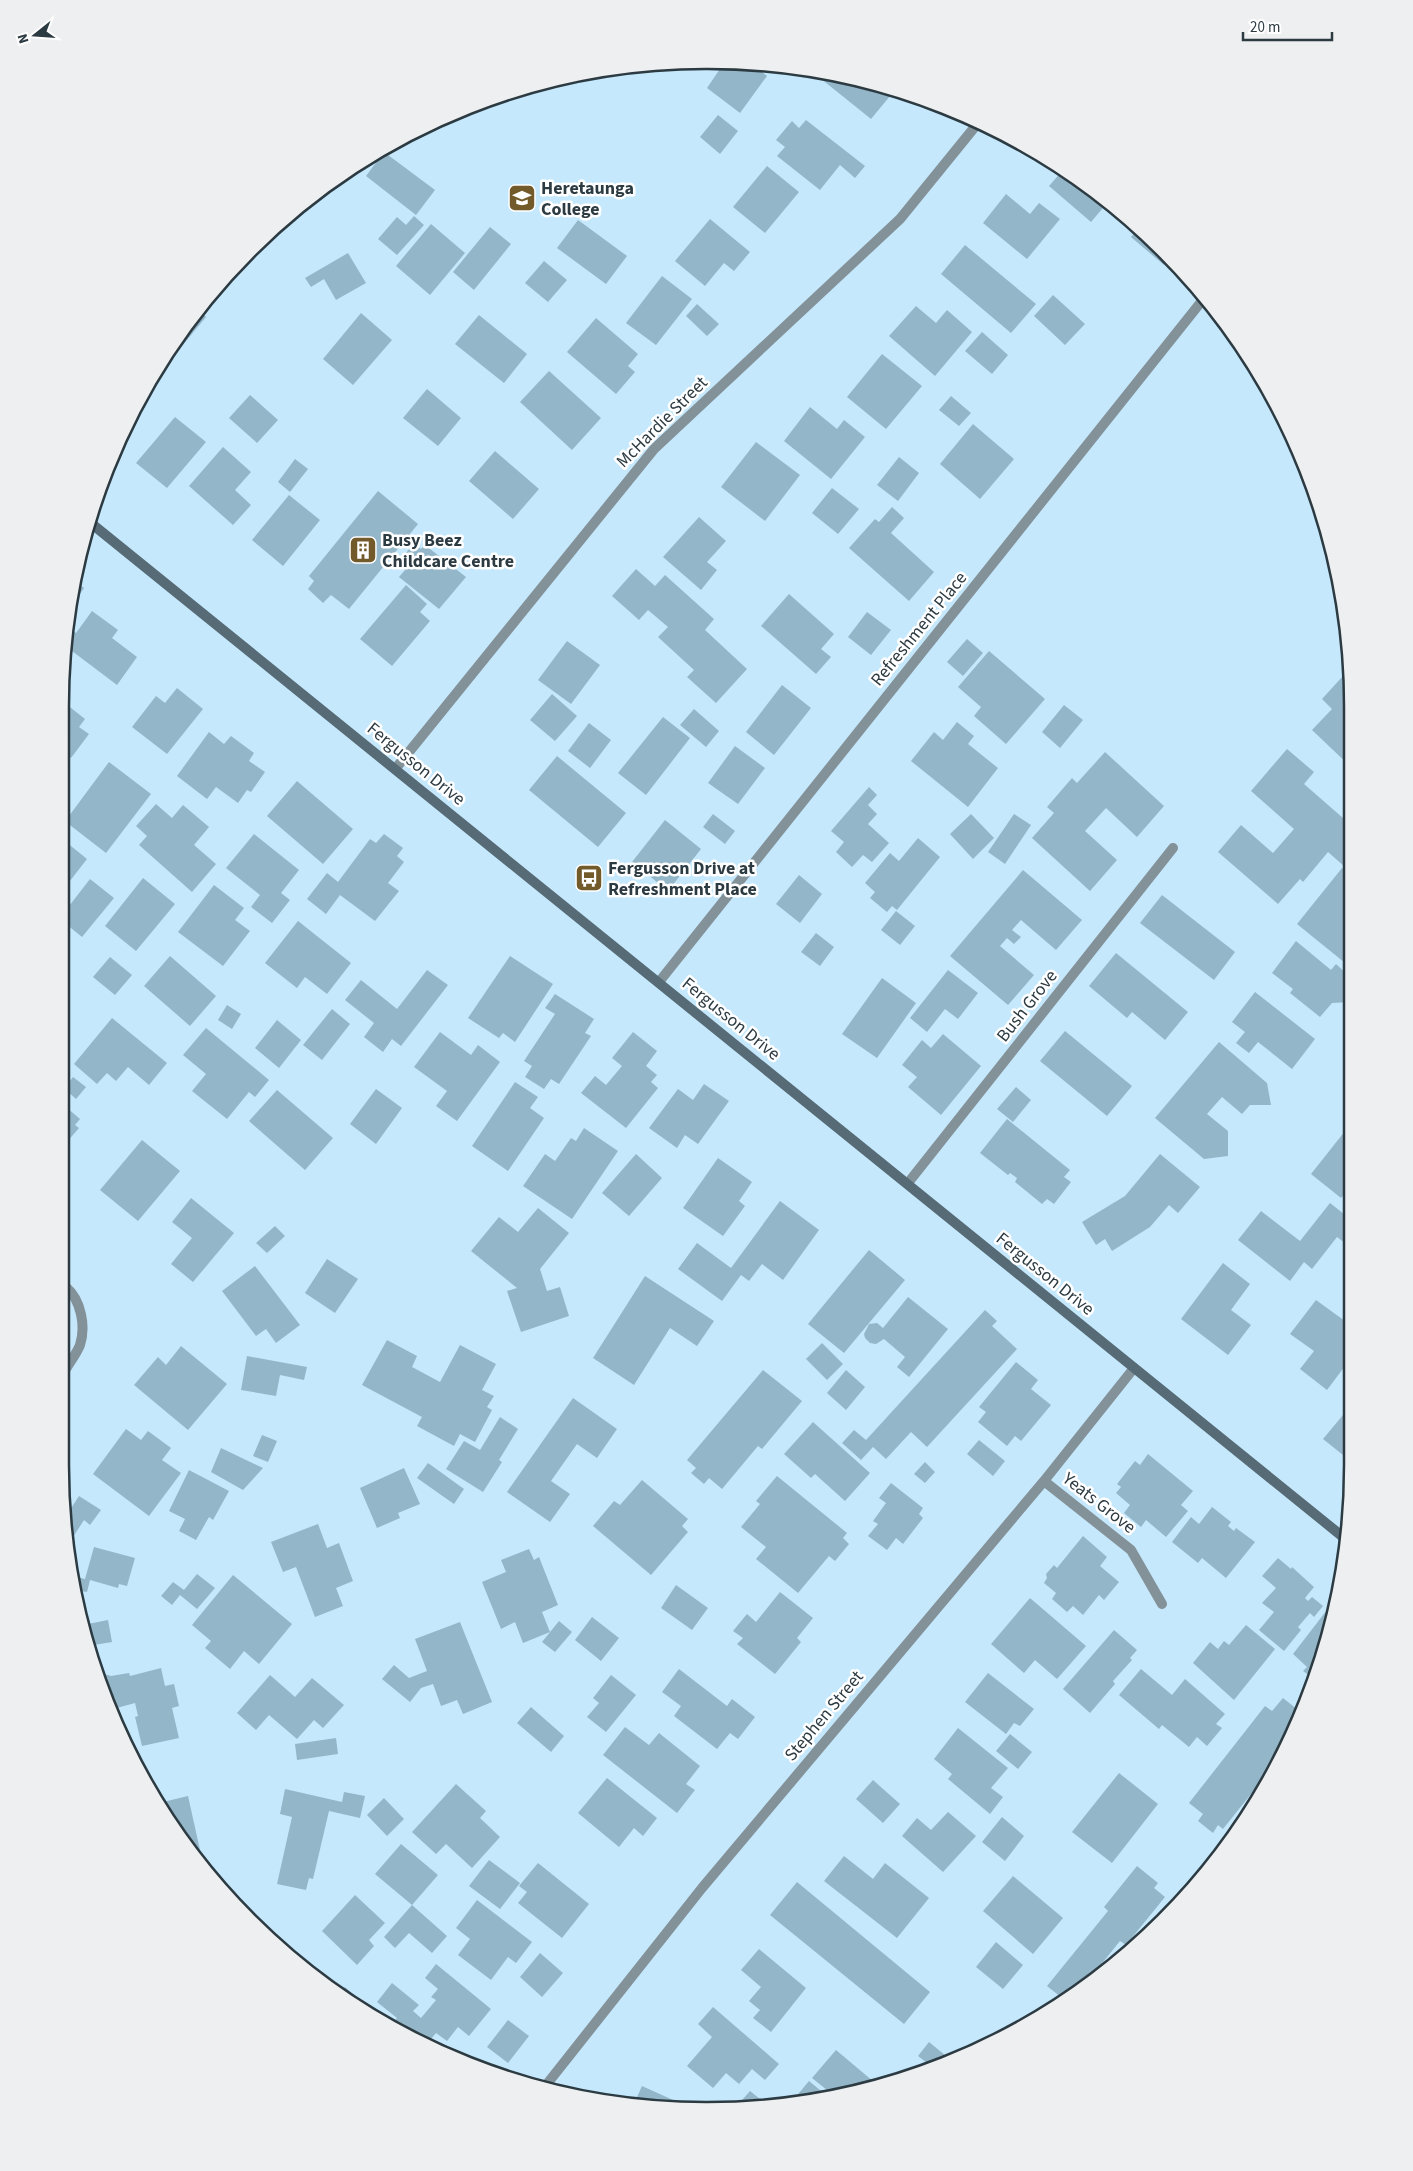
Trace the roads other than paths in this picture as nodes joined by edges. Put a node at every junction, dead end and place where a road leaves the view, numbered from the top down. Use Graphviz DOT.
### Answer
graph roads {
  1 [pos="974,128"];
  2 [pos="1200,303"];
  3 [pos="95,526"];
  4 [pos="396,768"];
  5 [pos="1173,848"];
  6 [pos="659,982"];
  7 [pos="908,1183"];
  8 [pos="69,1290"];
  9 [pos="69,1364"];
  10 [pos="1134,1368"];
  11 [pos="1044,1481"];
  12 [pos="1340,1535"];
  13 [pos="1162,1604"];
  14 [pos="548,2083"];
  1 -- 4 [label="street, McHardie Street"];
  2 -- 6 [label="street, Refreshment Place"];
  3 -- 4 [label="main road, Fergusson Drive"];
  4 -- 6 [label="main road, Fergusson Drive"];
  5 -- 7 [label="street, Bush Grove"];
  6 -- 7 [label="main road, Fergusson Drive"];
  7 -- 10 [label="main road, Fergusson Drive"];
  8 -- 9 [label="street"];
  10 -- 11 [label="street, Stephen Street"];
  10 -- 12 [label="main road, Fergusson Drive"];
  11 -- 13 [label="street, Yeats Grove"];
  11 -- 14 [label="street, Stephen Street"];
}
